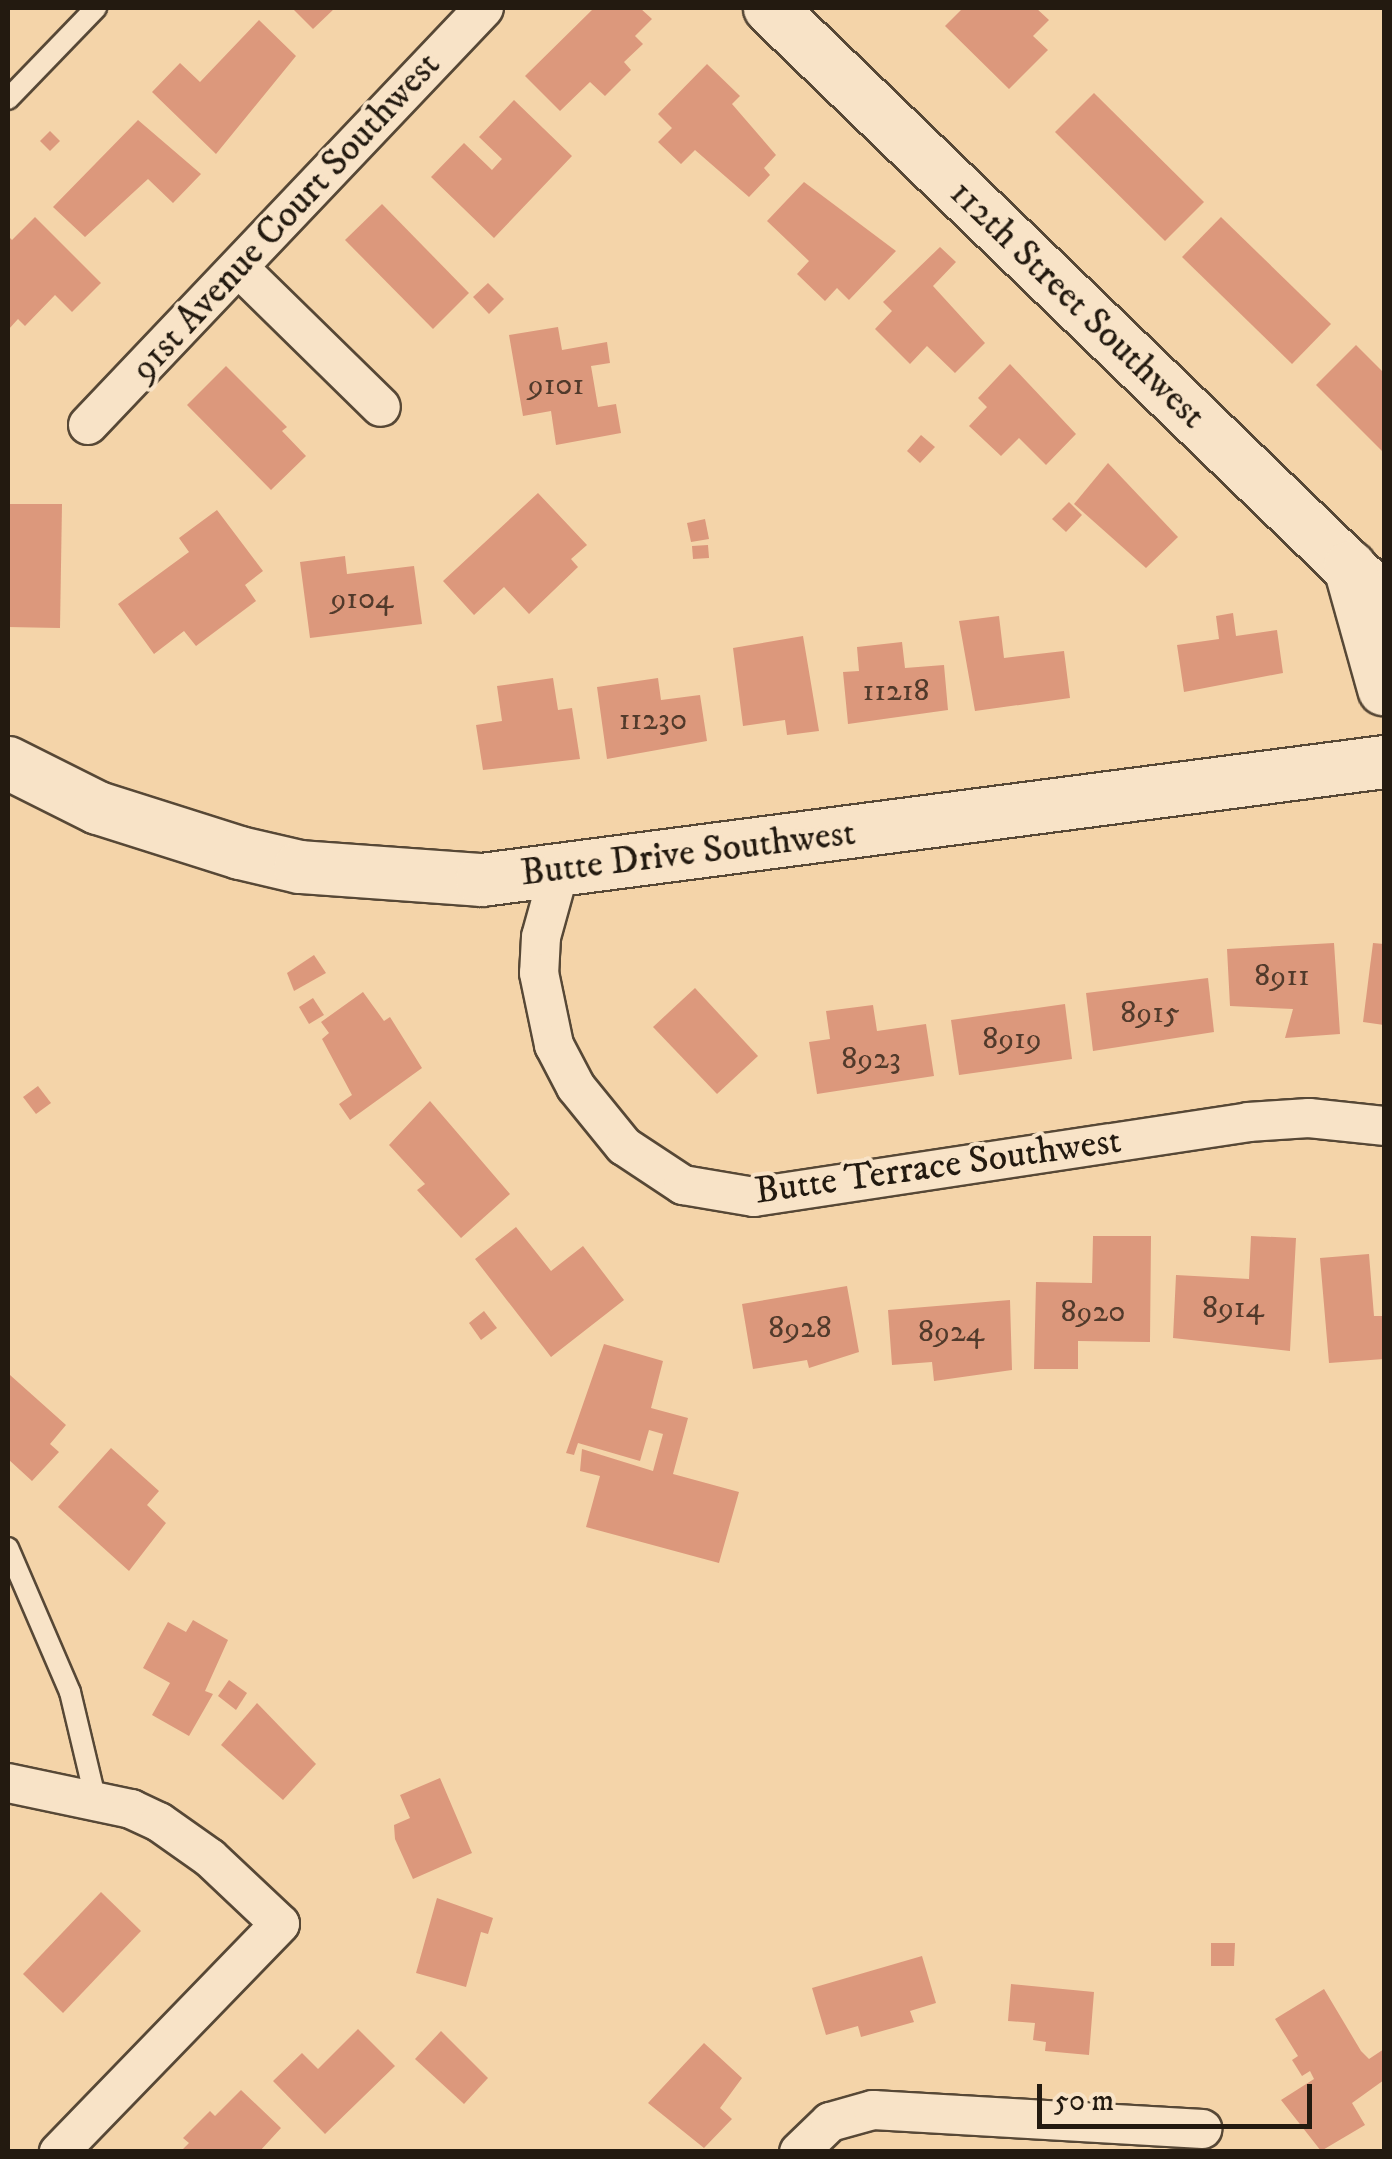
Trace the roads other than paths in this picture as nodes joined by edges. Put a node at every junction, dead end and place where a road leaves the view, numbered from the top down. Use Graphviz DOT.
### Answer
graph roads {
  1 [pos="96,8"];
  2 [pos="484,8"];
  3 [pos="770,8"];
  4 [pos="8,100"];
  5 [pos="240,269"];
  6 [pos="381,407"];
  7 [pos="88,426"];
  8 [pos="1367,584"];
  9 [pos="1384,689"];
  10 [pos="1384,762"];
  11 [pos="8,763"];
  12 [pos="559,872"];
  13 [pos="1384,1126"];
  14 [pos="8,1548"];
  15 [pos="8,1783"];
  16 [pos="96,1801"];
  17 [pos="1202,2129"];
  18 [pos="59,2152"];
  19 [pos="799,2152"];
  1 -- 4 [label="lane"];
  2 -- 5 [label="street, 91st Avenue Court Southwest"];
  3 -- 8 [label="street, 112th Street Southwest"];
  5 -- 6 [label="street"];
  5 -- 7 [label="street, 91st Avenue Court Southwest"];
  8 -- 9 [label="street"];
  10 -- 12 [label="street, Butte Drive Southwest"];
  11 -- 12 [label="street, Butte Drive Southwest"];
  12 -- 13 [label="street, Butte Terrace Southwest"];
  14 -- 16 [label="lane"];
  15 -- 16 [label="street"];
  16 -- 18 [label="street"];
  17 -- 19 [label="street"];
}
